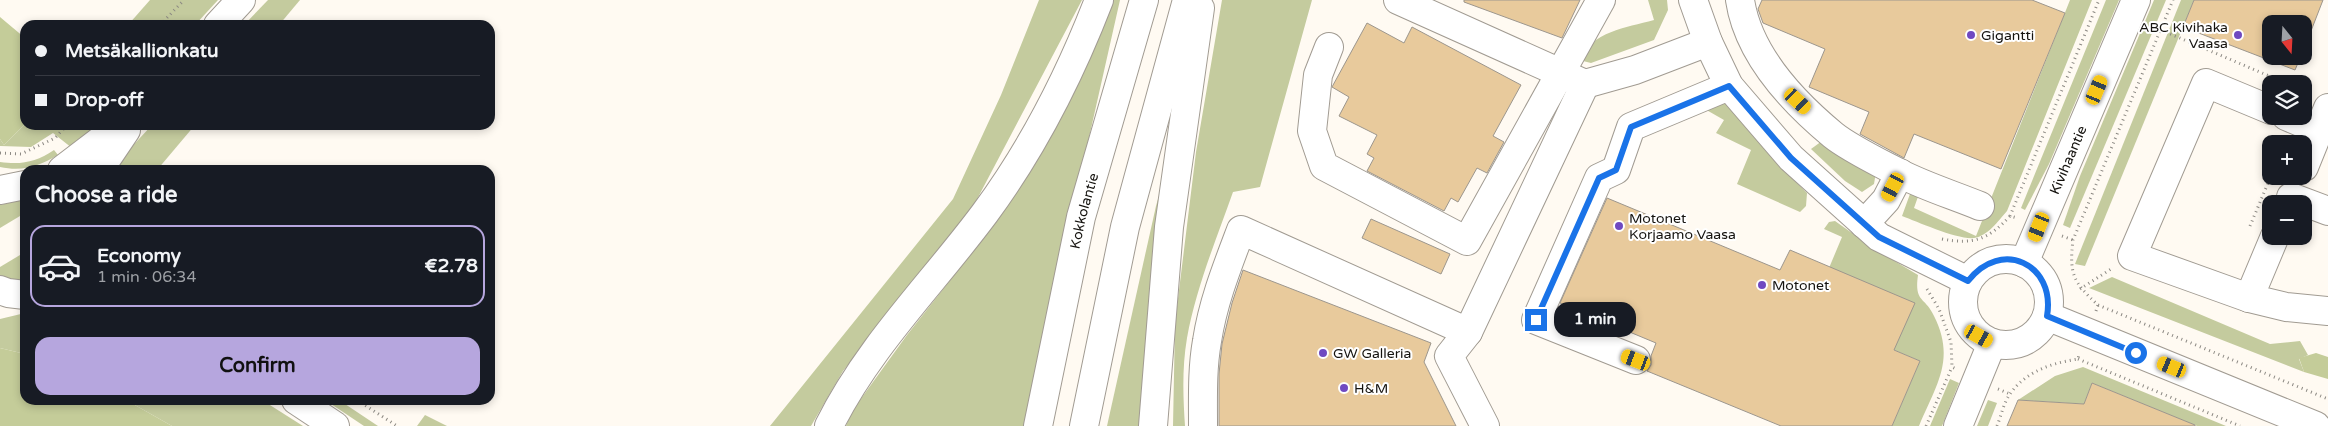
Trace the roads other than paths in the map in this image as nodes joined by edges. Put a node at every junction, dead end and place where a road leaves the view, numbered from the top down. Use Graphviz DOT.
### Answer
graph roads {
  1 [pos="242,0"];
  2 [pos="1099,0"];
  3 [pos="1144,0"];
  4 [pos="1187,0"];
  5 [pos="1202,0"];
  6 [pos="1398,0"];
  7 [pos="1601,0"];
  8 [pos="1693,0"];
  9 [pos="1740,0"];
  10 [pos="2136,0"];
  11 [pos="223,20"];
  12 [pos="1708,42"];
  13 [pos="1329,46"];
  14 [pos="1559,73"];
  15 [pos="1585,84"];
  16 [pos="1729,86"];
  17 [pos="2262,106"];
  18 [pos="2312,119"];
  19 [pos="2325,120"];
  20 [pos="114,130"];
  21 [pos="126,130"];
  22 [pos="2312,149"];
  23 [pos="69,165"];
  24 [pos="102,165"];
  25 [pos="1900,174"];
  26 [pos="2293,192"];
  27 [pos="1980,206"];
  28 [pos="2328,211"];
  29 [pos="1864,224"];
  30 [pos="2271,245"];
  31 [pos="2024,263"];
  32 [pos="1968,281"];
  33 [pos="2250,298"];
  34 [pos="2328,311"];
  35 [pos="2047,316"];
  36 [pos="1468,332"];
  37 [pos="1992,343"];
  38 [pos="1636,360"];
  39 [pos="304,405"];
  40 [pos="335,426"];
  41 [pos="829,426"];
  42 [pos="1038,426"];
  43 [pos="1084,426"];
  44 [pos="1153,426"];
  45 [pos="1203,426"];
  46 [pos="1485,426"];
  47 [pos="1958,426"];
  48 [pos="2316,426"];
  1 -- 11 [label="main road"];
  2 -- 41 [label="main road"];
  3 -- 42 [label="main road, Kokkolantie"];
  4 -- 43 [label="main road"];
  5 -- 44 [label="main road"];
  6 -- 14 [label="main road"];
  7 -- 14 [label="main road"];
  8 -- 12 [label="main road"];
  9 -- 25 [label="main road"];
  10 -- 31 [label="main road, Kivihaantie"];
  12 -- 15 [label="main road"];
  12 -- 16 [label="main road"];
  13 -- 14 [label="main road"];
  14 -- 15 [label="main road"];
  15 -- 36 [label="main road"];
  16 -- 29 [label="main road"];
  16 -- 38 [label="main road"];
  17 -- 33 [label="main road"];
  18 -- 19 [label="main road"];
  19 -- 22 [label="main road"];
  20 -- 23 [label="main road"];
  21 -- 24 [label="main road"];
  25 -- 27 [label="main road"];
  25 -- 29 [label="main road"];
  26 -- 28 [label="main road"];
  29 -- 32 [label="main road"];
  30 -- 33 [label="main road"];
  31 -- 32 [label="main road"];
  31 -- 35 [label="main road"];
  32 -- 37 [label="main road"];
  33 -- 34 [label="main road"];
  35 -- 37 [label="main road"];
  35 -- 48 [label="main road"];
  36 -- 45 [label="main road"];
  36 -- 46 [label="main road"];
  37 -- 47 [label="main road"];
  39 -- 40 [label="main road"];
}
